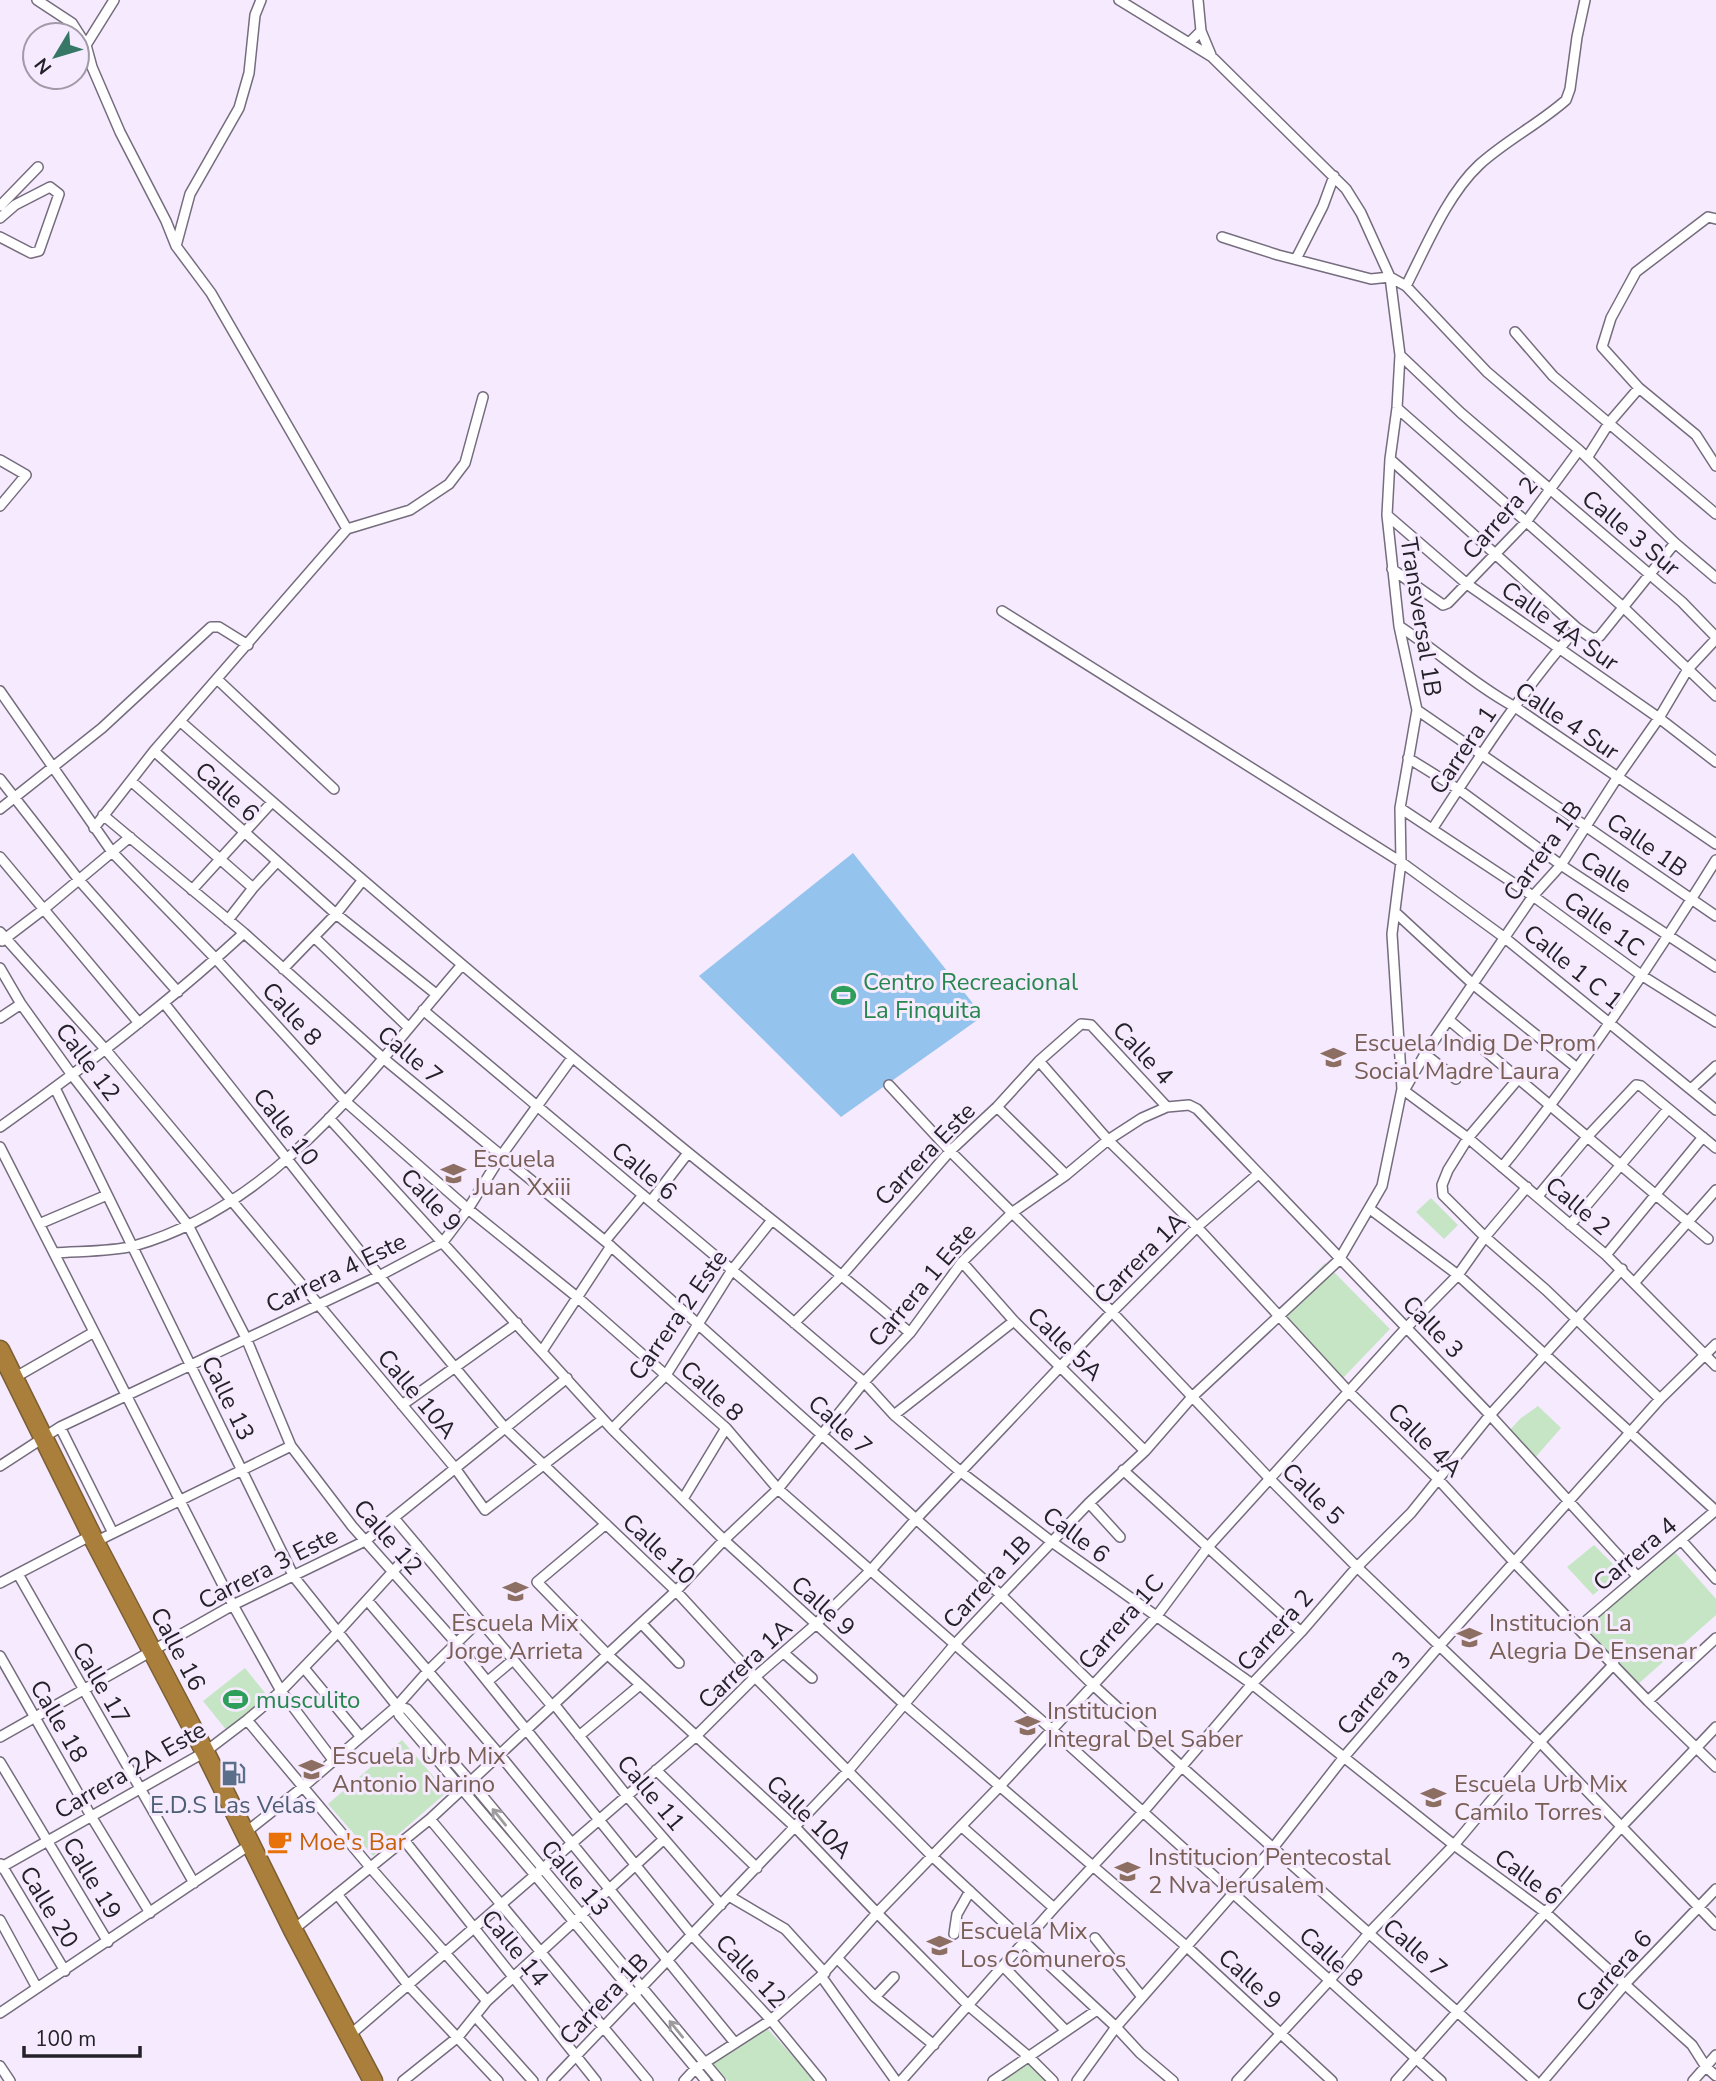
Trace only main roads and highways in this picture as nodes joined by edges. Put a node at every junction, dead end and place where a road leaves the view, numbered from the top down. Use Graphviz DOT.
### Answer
graph roads {
  1 [pos="0,1350"];
  2 [pos="373,2081"];
  1 -- 2 [label="highway, Calle 16"];
}
